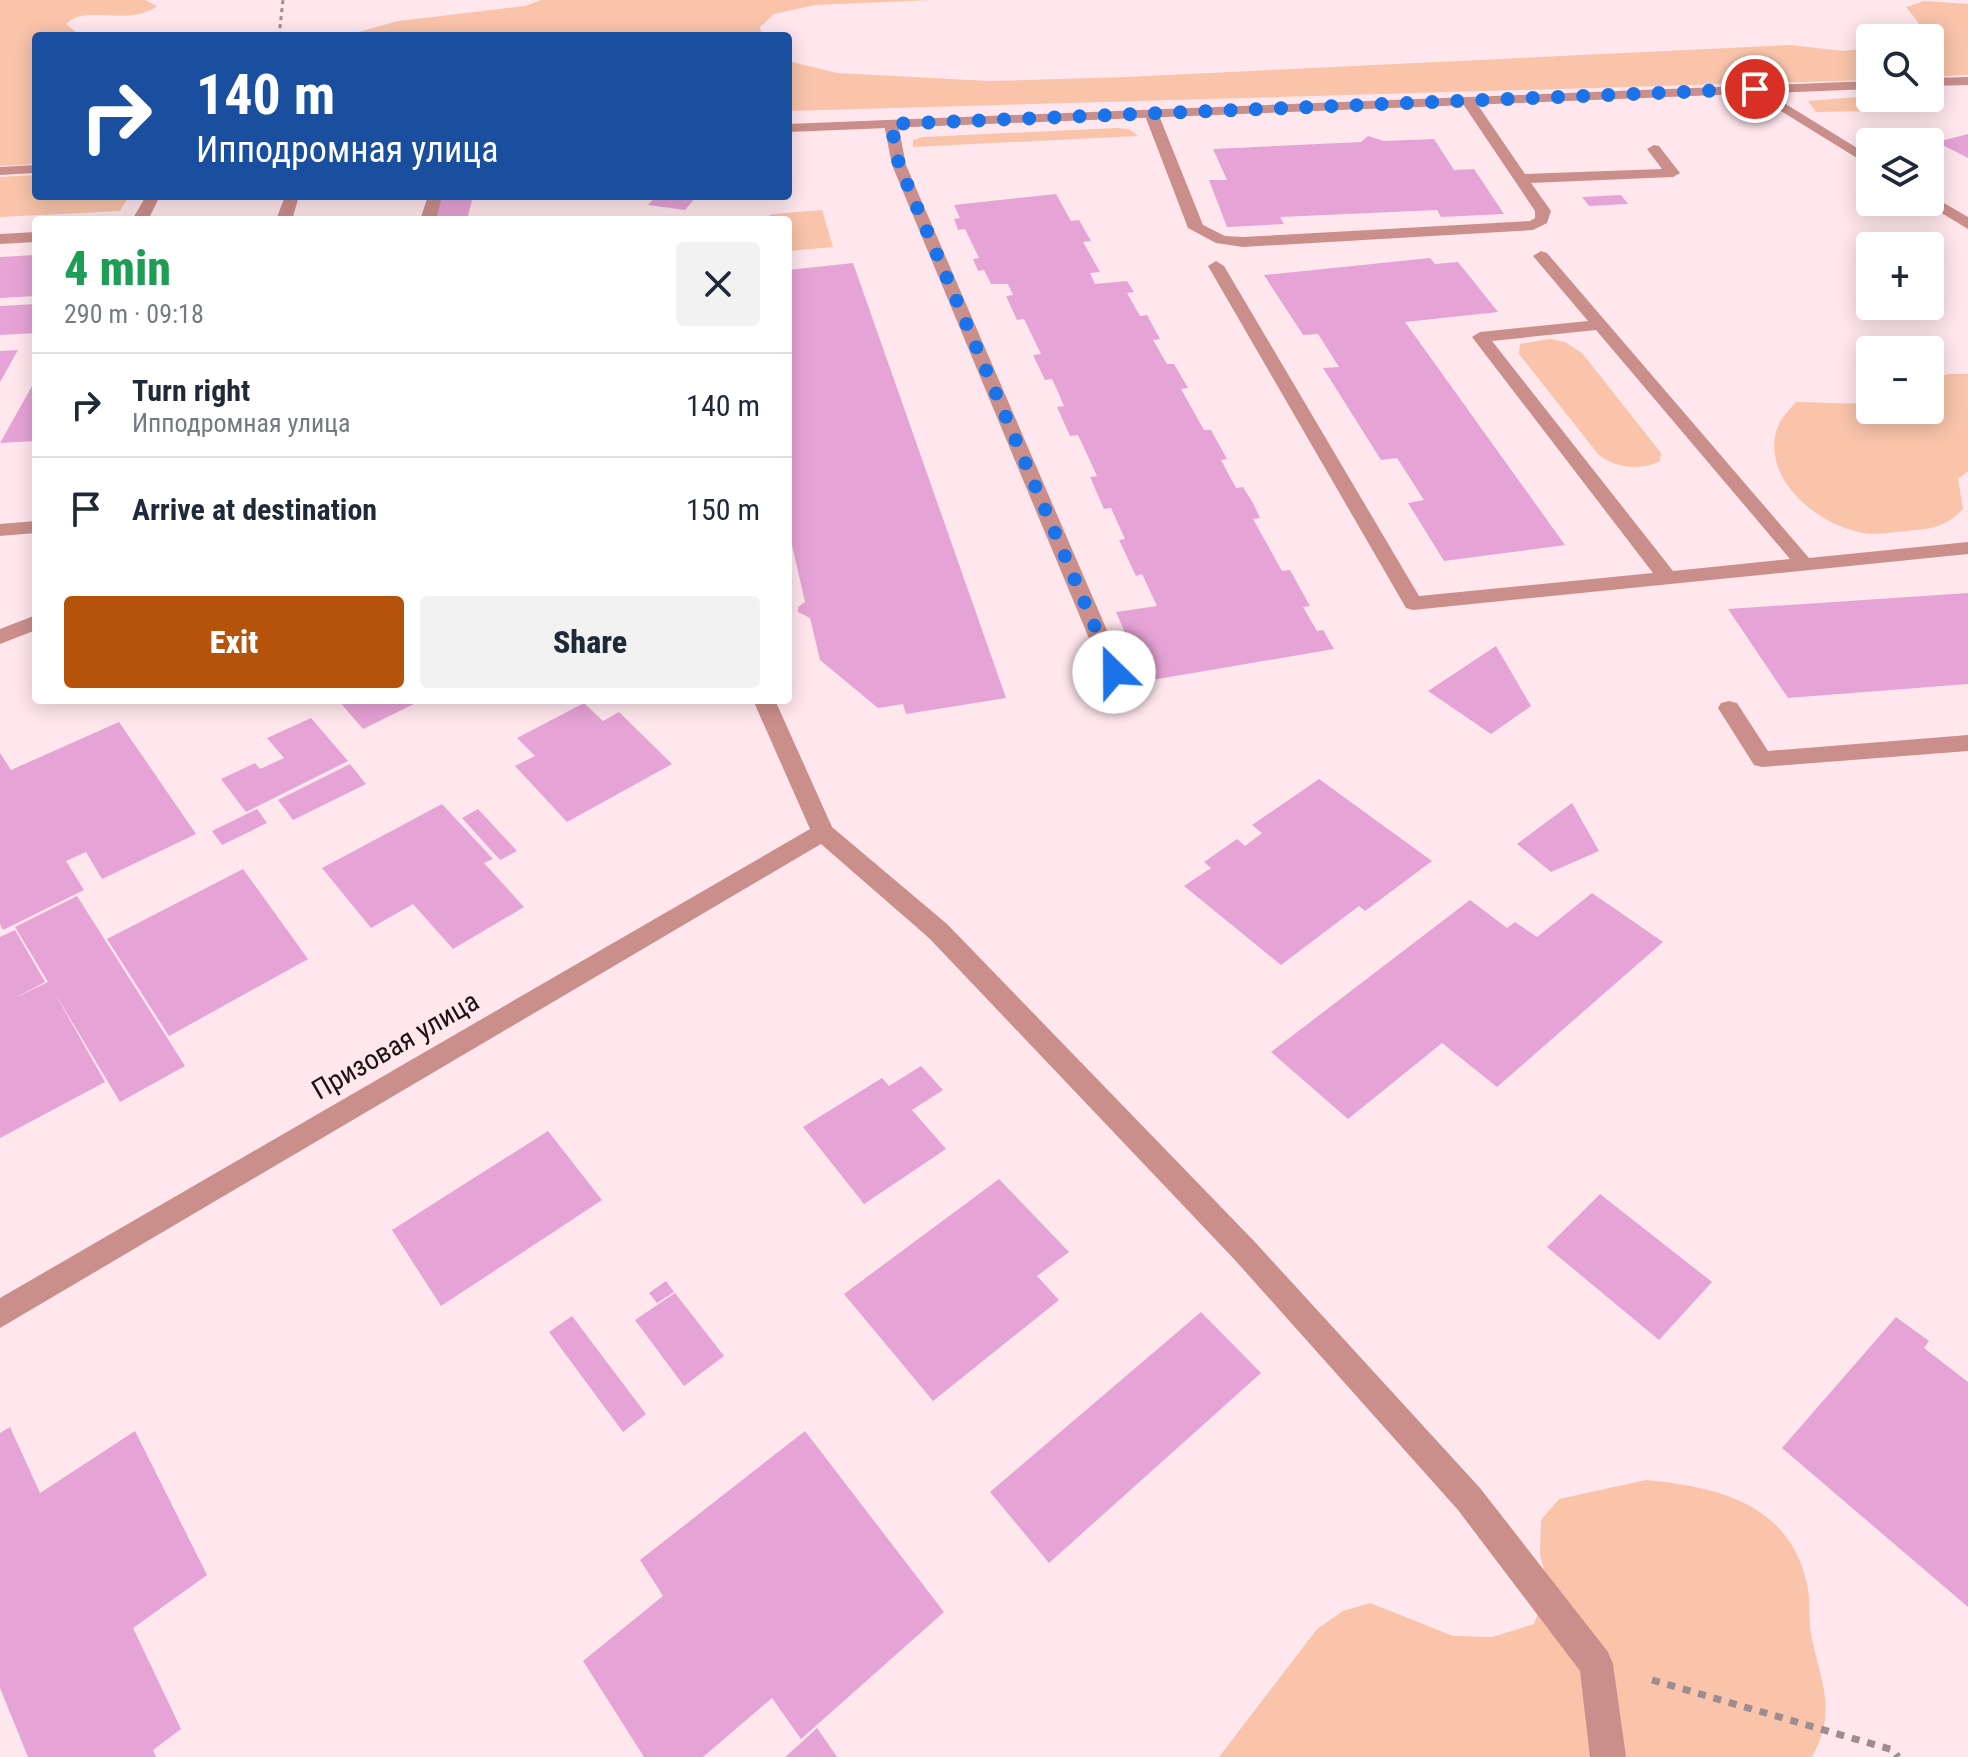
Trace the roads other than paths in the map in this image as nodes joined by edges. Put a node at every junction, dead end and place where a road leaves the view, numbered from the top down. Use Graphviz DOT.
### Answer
graph roads {
  1 [pos="1968,81"];
  2 [pos="1944,82"];
  3 [pos="1856,85"];
  4 [pos="1755,89"];
  5 [pos="1468,101"];
  6 [pos="1151,113"];
  7 [pos="891,124"];
  8 [pos="792,128"];
  9 [pos="1654,149"];
  10 [pos="1856,153"];
  11 [pos="32,169"];
  12 [pos="0,171"];
  13 [pos="1522,179"];
  14 [pos="1944,209"];
  15 [pos="1968,224"];
  16 [pos="32,237"];
  17 [pos="0,239"];
  18 [pos="1541,256"];
  19 [pos="1216,266"];
  20 [pos="1600,325"];
  21 [pos="32,527"];
  22 [pos="0,530"];
  23 [pos="1968,548"];
  24 [pos="1805,565"];
  25 [pos="1668,578"];
  26 [pos="32,624"];
  27 [pos="0,637"];
  28 [pos="1114,672"];
  29 [pos="766,704"];
  30 [pos="1729,708"];
  31 [pos="1968,743"];
  32 [pos="823,832"];
  33 [pos="0,1314"];
  34 [pos="1608,1757"];
  1 -- 2 [label="street"];
  3 -- 4 [label="street"];
  4 -- 5 [label="street"];
  4 -- 10 [label="street"];
  5 -- 6 [label="street"];
  5 -- 13 [label="street"];
  6 -- 7 [label="street"];
  6 -- 13 [label="street"];
  7 -- 8 [label="street"];
  7 -- 28 [label="street"];
  9 -- 13 [label="street"];
  11 -- 12 [label="street"];
  14 -- 15 [label="street"];
  16 -- 17 [label="street"];
  18 -- 20 [label="street"];
  19 -- 25 [label="street"];
  20 -- 24 [label="street"];
  20 -- 25 [label="street"];
  21 -- 22 [label="street"];
  23 -- 24 [label="street"];
  24 -- 25 [label="street"];
  26 -- 27 [label="street"];
  29 -- 32 [label="street"];
  30 -- 31 [label="street"];
  32 -- 33 [label="street, Призовая улица"];
  32 -- 34 [label="street"];
}
